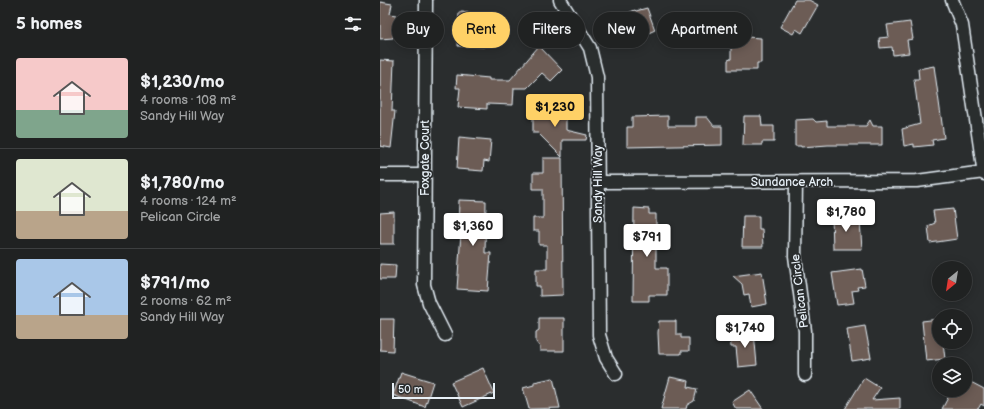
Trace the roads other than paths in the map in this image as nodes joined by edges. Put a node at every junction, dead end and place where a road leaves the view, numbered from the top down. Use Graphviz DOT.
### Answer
graph roads {
  1 [pos="426,0"];
  2 [pos="560,0"];
  3 [pos="952,0"];
  4 [pos="984,173"];
  5 [pos="425,174"];
  6 [pos="380,175"];
  7 [pos="599,182"];
  8 [pos="796,182"];
  9 [pos="445,335"];
  10 [pos="616,374"];
  11 [pos="805,375"];
  1 -- 5 [label="street, Foxgate Court"];
  2 -- 7 [label="street, Sandy Hill Way"];
  3 -- 4 [label="street"];
  4 -- 8 [label="street, Sundance Arch"];
  5 -- 6 [label="street"];
  5 -- 9 [label="street, Foxgate Court"];
  7 -- 8 [label="street, Sundance Arch"];
  7 -- 10 [label="street, Sandy Hill Way"];
  8 -- 11 [label="street, Pelican Circle"];
}
